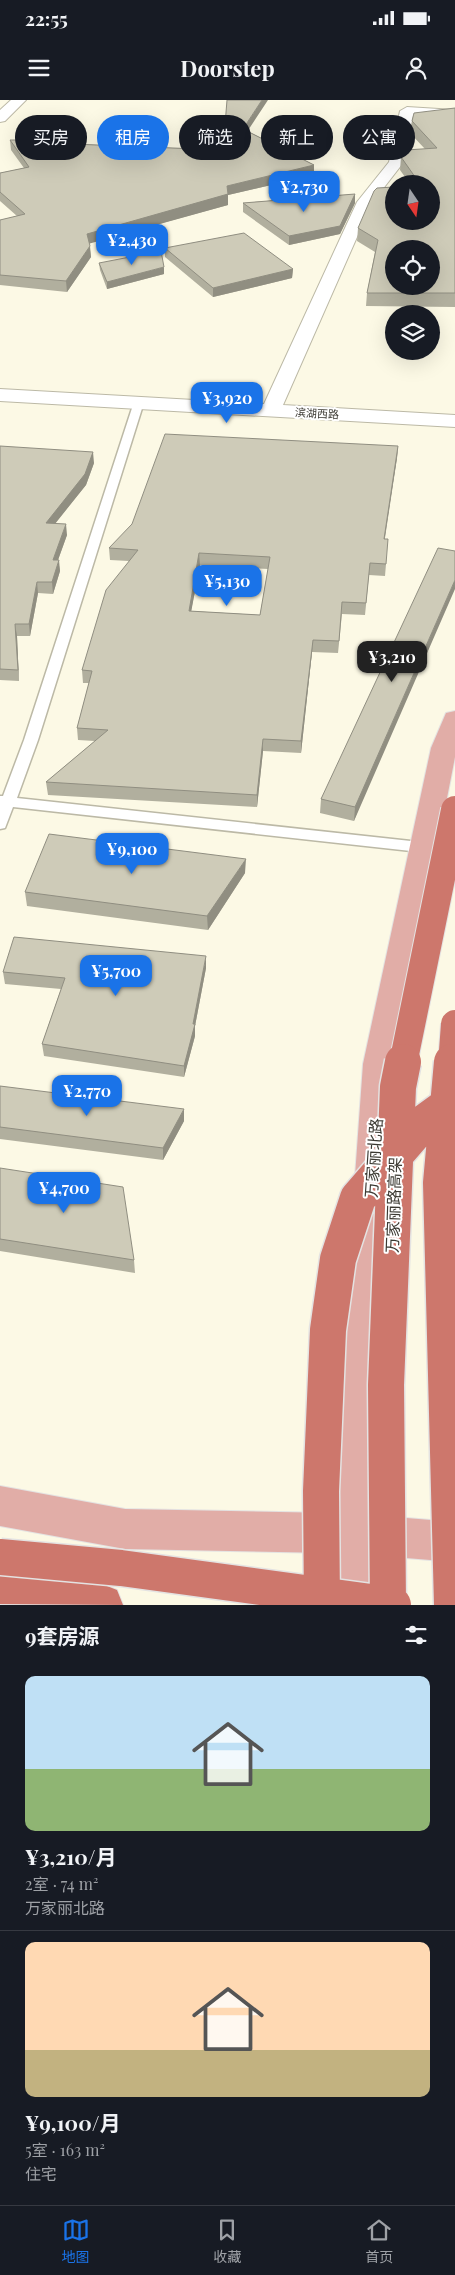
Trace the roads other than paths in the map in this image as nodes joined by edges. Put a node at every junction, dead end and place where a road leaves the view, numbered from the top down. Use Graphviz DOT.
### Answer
graph roads {
  1 [pos="19,100"];
  2 [pos="455,114"];
  3 [pos="0,118"];
  4 [pos="0,395"];
  5 [pos="139,402"];
  6 [pos="271,410"];
  7 [pos="455,421"];
  8 [pos="455,719"];
  9 [pos="4,801"];
  10 [pos="455,810"];
  11 [pos="0,824"];
  12 [pos="420,847"];
  13 [pos="455,1024"];
  14 [pos="455,1100"];
  15 [pos="0,1506"];
  16 [pos="349,1533"];
  17 [pos="455,1542"];
  18 [pos="0,1557"];
  19 [pos="0,1584"];
  20 [pos="102,1605"];
  21 [pos="322,1605"];
  22 [pos="349,1605"];
  23 [pos="388,1605"];
  24 [pos="393,1605"];
  25 [pos="452,1605"];
  1 -- 3 [label="street"];
  2 -- 6 [label="street"];
  4 -- 5 [label="street, 滨湖西路"];
  5 -- 6 [label="street, 滨湖西路"];
  5 -- 9 [label="lane"];
  6 -- 7 [label="street, 滨湖西路"];
  8 -- 16 [label="main road, 万家丽北路"];
  9 -- 11 [label="lane"];
  9 -- 12 [label="lane"];
  10 -- 23 [label="highway, 万家丽路高架, bridge"];
  13 -- 25 [label="highway, bridge"];
  14 -- 21 [label="highway, bridge"];
  15 -- 16 [label="main road"];
  16 -- 17 [label="main road"];
  16 -- 22 [label="main road, 万家丽北路"];
  18 -- 24 [label="highway, bridge"];
  19 -- 20 [label="highway"];
}
